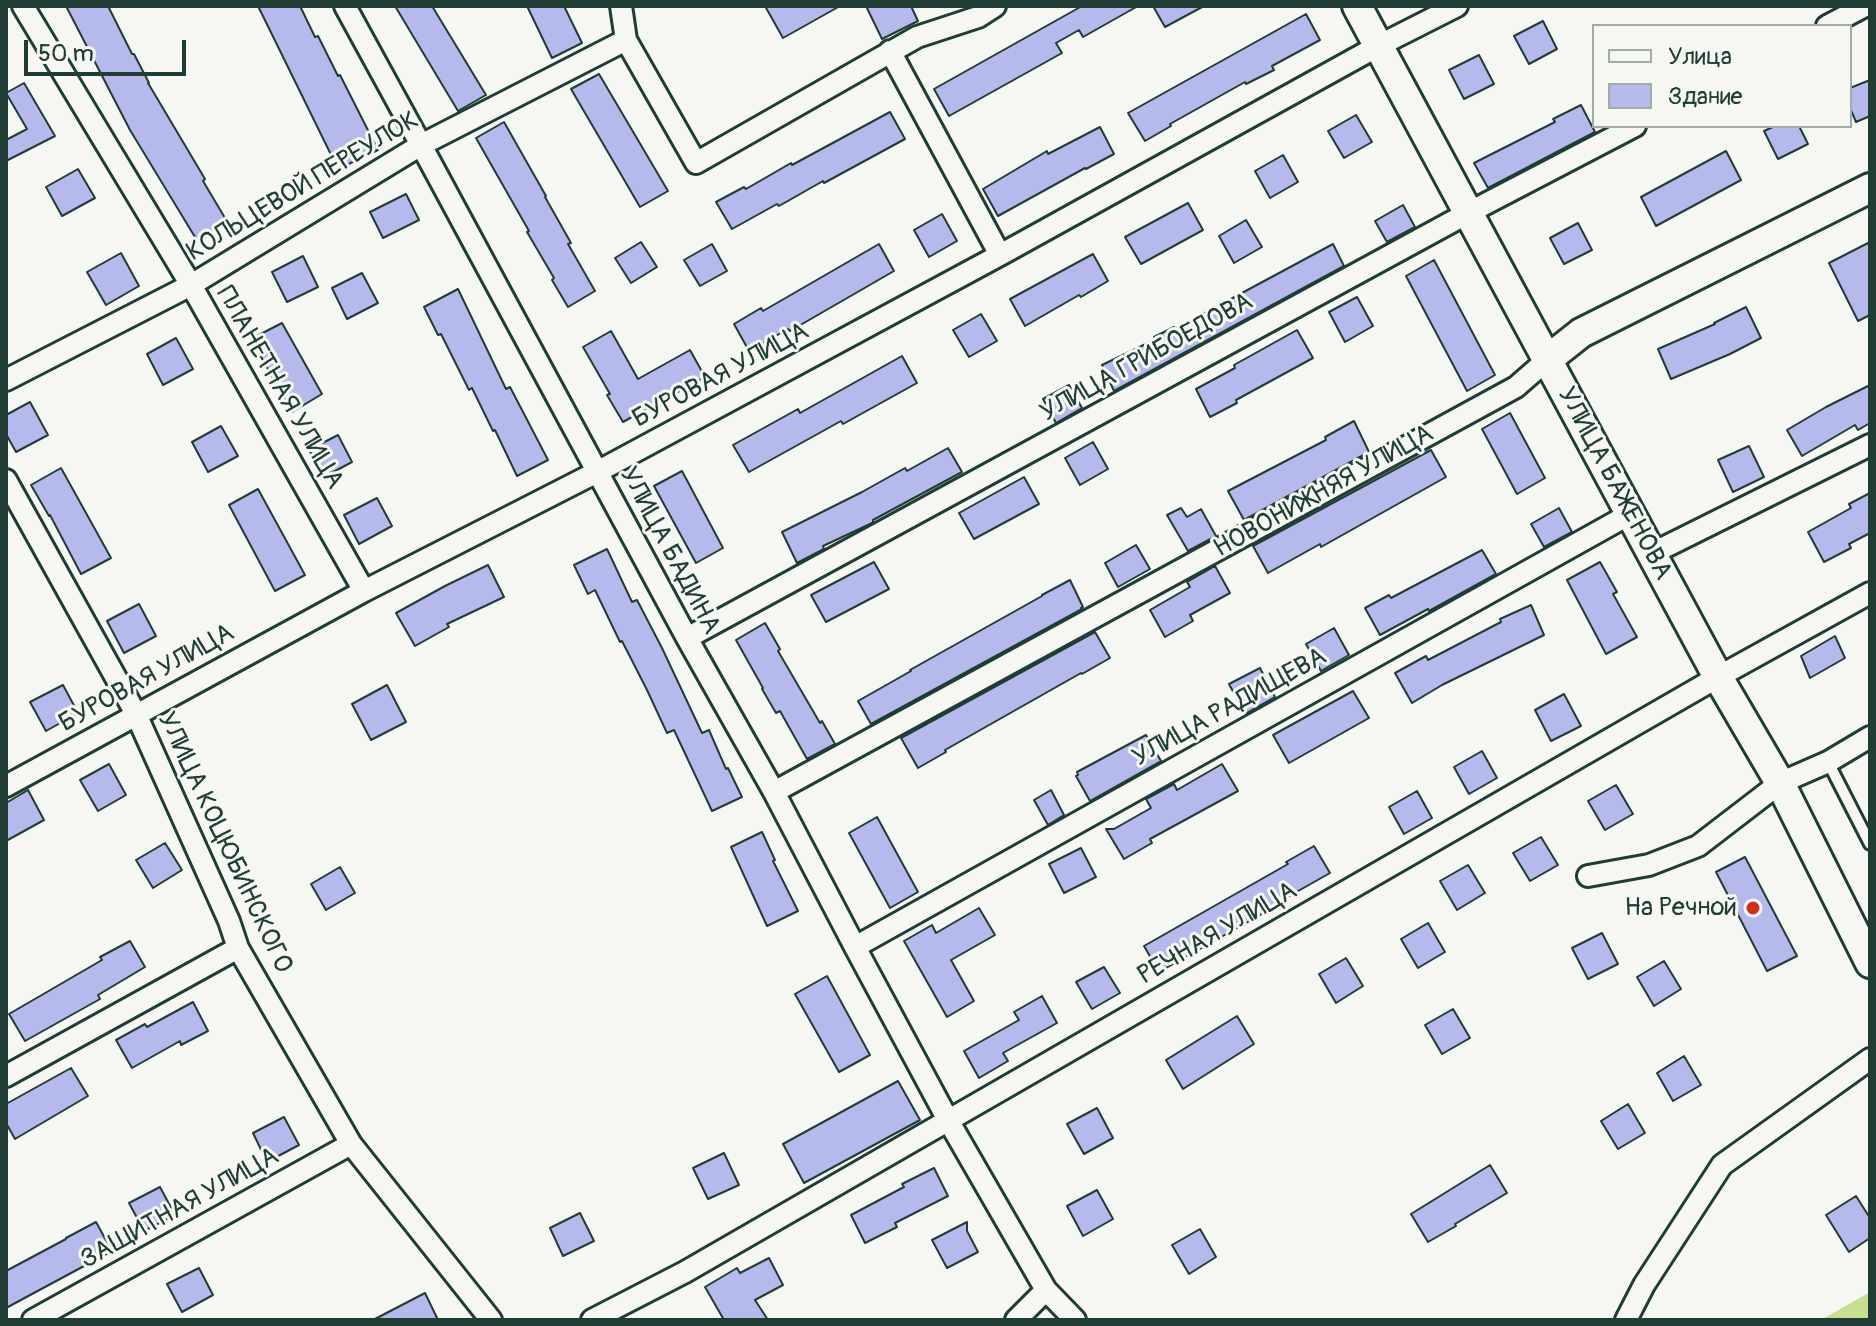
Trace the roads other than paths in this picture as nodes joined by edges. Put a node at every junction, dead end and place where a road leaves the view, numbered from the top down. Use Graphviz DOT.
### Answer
graph roads {
  1 [pos="23,6"];
  2 [pos="345,6"];
  3 [pos="621,6"];
  4 [pos="995,6"];
  5 [pos="1357,6"];
  6 [pos="1457,6"];
  7 [pos="1865,6"];
  8 [pos="1831,24"];
  9 [pos="626,40"];
  10 [pos="1378,46"];
  11 [pos="890,51"];
  12 [pos="1631,128"];
  13 [pos="421,145"];
  14 [pos="1870,188"];
  15 [pos="1468,213"];
  16 [pos="1000,255"];
  17 [pos="191,285"];
  18 [pos="1547,360"];
  19 [pos="6,380"];
  20 [pos="1870,445"];
  21 [pos="597,472"];
  22 [pos="6,480"];
  23 [pos="1630,514"];
  24 [pos="1651,554"];
  25 [pos="364,591"];
  26 [pos="1870,593"];
  27 [pos="687,638"];
  28 [pos="1718,677"];
  29 [pos="136,714"];
  30 [pos="1870,737"];
  31 [pos="1828,762"];
  32 [pos="1780,783"];
  33 [pos="6,786"];
  34 [pos="774,792"];
  35 [pos="1870,844"];
  36 [pos="1588,876"];
  37 [pos="855,947"];
  38 [pos="238,948"];
  39 [pos="1870,963"];
  40 [pos="1870,1059"];
  41 [pos="6,1076"];
  42 [pos="948,1120"];
  43 [pos="351,1144"];
  44 [pos="1046,1290"];
  45 [pos="33,1320"];
  46 [pos="491,1320"];
  47 [pos="592,1320"];
  48 [pos="1016,1320"];
  49 [pos="1075,1320"];
  50 [pos="1626,1320"];
  1 -- 17 [label="street, ПЛАНЕТНАЯ УЛИЦА"];
  2 -- 13 [label="street, УЛИЦА БАДИНА"];
  3 -- 9 [label="street"];
  4 -- 11 [label="street"];
  5 -- 10 [label="main road, УЛИЦА БАЖЕНОВА"];
  6 -- 10 [label="street, БУРОВАЯ УЛИЦА"];
  7 -- 8 [label="street"];
  9 -- 11 [label="street"];
  9 -- 13 [label="street, КОЛЬЦЕВОЙ ПЕРЕУЛОК"];
  10 -- 15 [label="main road, УЛИЦА БАЖЕНОВА"];
  10 -- 16 [label="street, БУРОВАЯ УЛИЦА"];
  11 -- 16 [label="street"];
  12 -- 15 [label="street, УЛИЦА ГРИБОЕДОВА"];
  13 -- 17 [label="street, КОЛЬЦЕВОЙ ПЕРЕУЛОК"];
  13 -- 21 [label="street, УЛИЦА БАДИНА"];
  14 -- 18 [label="main road, НОВОНИЖНЯЯ УЛИЦА"];
  15 -- 18 [label="main road, УЛИЦА БАЖЕНОВА"];
  15 -- 27 [label="street, УЛИЦА ГРИБОЕДОВА"];
  16 -- 21 [label="street, БУРОВАЯ УЛИЦА"];
  17 -- 19 [label="street, КОЛЬЦЕВОЙ ПЕРЕУЛОК"];
  17 -- 25 [label="street, ПЛАНЕТНАЯ УЛИЦА"];
  18 -- 23 [label="main road, УЛИЦА БАЖЕНОВА"];
  18 -- 34 [label="street, НОВОНИЖНЯЯ УЛИЦА"];
  20 -- 24 [label="street"];
  21 -- 25 [label="street, БУРОВАЯ УЛИЦА"];
  21 -- 27 [label="street, УЛИЦА БАДИНА"];
  22 -- 29 [label="street, УЛИЦА КОЦЮБИНСКОГО"];
  23 -- 24 [label="main road, УЛИЦА БАЖЕНОВА"];
  23 -- 37 [label="street, УЛИЦА РАДИЩЕВА"];
  24 -- 28 [label="main road, УЛИЦА БАЖЕНОВА"];
  25 -- 29 [label="street, БУРОВАЯ УЛИЦА"];
  26 -- 28 [label="street, РЕЧНАЯ УЛИЦА"];
  27 -- 34 [label="street, УЛИЦА БАДИНА"];
  28 -- 32 [label="main road, УЛИЦА БАЖЕНОВА"];
  28 -- 42 [label="street, РЕЧНАЯ УЛИЦА"];
  29 -- 33 [label="street, БУРОВАЯ УЛИЦА"];
  29 -- 38 [label="street, УЛИЦА КОЦЮБИНСКОГО"];
  30 -- 31 [label="street"];
  31 -- 32 [label="street"];
  31 -- 35 [label="lane"];
  32 -- 36 [label="street"];
  32 -- 39 [label="main road, УЛИЦА БАЖЕНОВА"];
  34 -- 37 [label="street, УЛИЦА БАДИНА"];
  37 -- 42 [label="street, УЛИЦА БАДИНА"];
  38 -- 41 [label="street"];
  38 -- 43 [label="street, УЛИЦА КОЦЮБИНСКОГО"];
  40 -- 50 [label="street"];
  42 -- 44 [label="street, УЛИЦА БАДИНА"];
  42 -- 47 [label="street, РЕЧНАЯ УЛИЦА"];
  43 -- 45 [label="street, ЗАЩИТНАЯ УЛИЦА"];
  43 -- 46 [label="street, УЛИЦА КОЦЮБИНСКОГО"];
  44 -- 48 [label="street"];
  44 -- 49 [label="street, УЛИЦА БАДИНА"];
}
